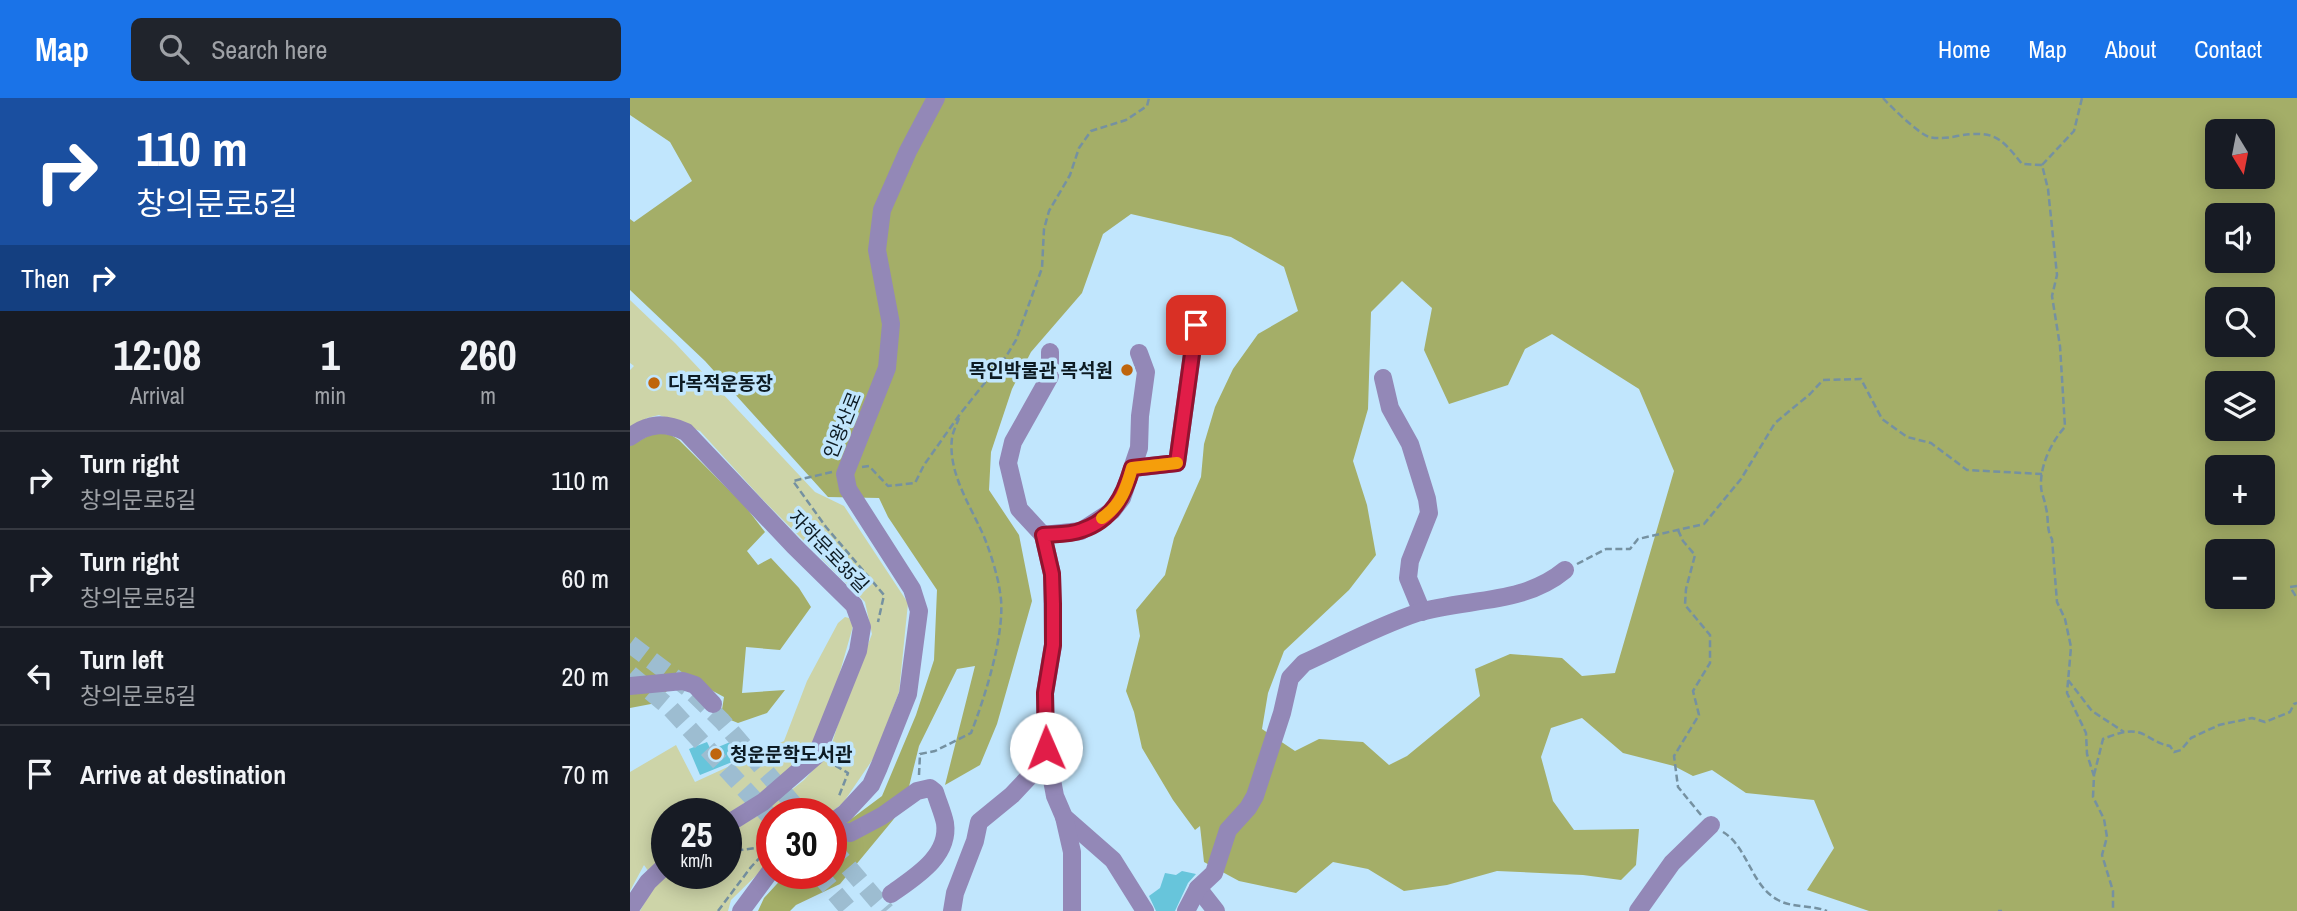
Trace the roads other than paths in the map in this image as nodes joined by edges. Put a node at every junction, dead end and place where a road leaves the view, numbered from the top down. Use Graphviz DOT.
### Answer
graph roads {
  1 [pos="936,98"];
  2 [pos="1196,325"];
  3 [pos="1050,352"];
  4 [pos="1139,353"];
  5 [pos="1383,378"];
  6 [pos="630,437"];
  7 [pos="1132,468"];
  8 [pos="1043,535"];
  9 [pos="1565,570"];
  10 [pos="1422,612"];
  11 [pos="630,686"];
  12 [pos="713,704"];
  13 [pos="1046,748"];
  14 [pos="847,811"];
  15 [pos="742,815"];
  16 [pos="1064,817"];
  17 [pos="1710,826"];
  18 [pos="847,832"];
  19 [pos="651,879"];
  20 [pos="1198,888"];
  21 [pos="757,889"];
  22 [pos="891,894"];
  23 [pos="630,909"];
  24 [pos="741,911"];
  25 [pos="951,911"];
  26 [pos="1072,911"];
  27 [pos="1144,911"];
  28 [pos="1186,911"];
  29 [pos="1216,911"];
  30 [pos="1638,911"];
  1 -- 14 [label="street, 인왕산로"];
  2 -- 7 [label="street"];
  3 -- 8 [label="street"];
  4 -- 7 [label="street"];
  5 -- 10 [label="street"];
  6 -- 15 [label="street, 자하문로35길"];
  7 -- 8 [label="street"];
  8 -- 13 [label="street"];
  9 -- 10 [label="street"];
  10 -- 20 [label="street"];
  11 -- 12 [label="street"];
  13 -- 16 [label="street"];
  13 -- 25 [label="street"];
  16 -- 26 [label="street"];
  16 -- 27 [label="street"];
  17 -- 30 [label="street"];
  18 -- 22 [label="street"];
  19 -- 23 [label="street"];
  20 -- 28 [label="street"];
  20 -- 29 [label="street"];
  21 -- 24 [label="street"];
}
